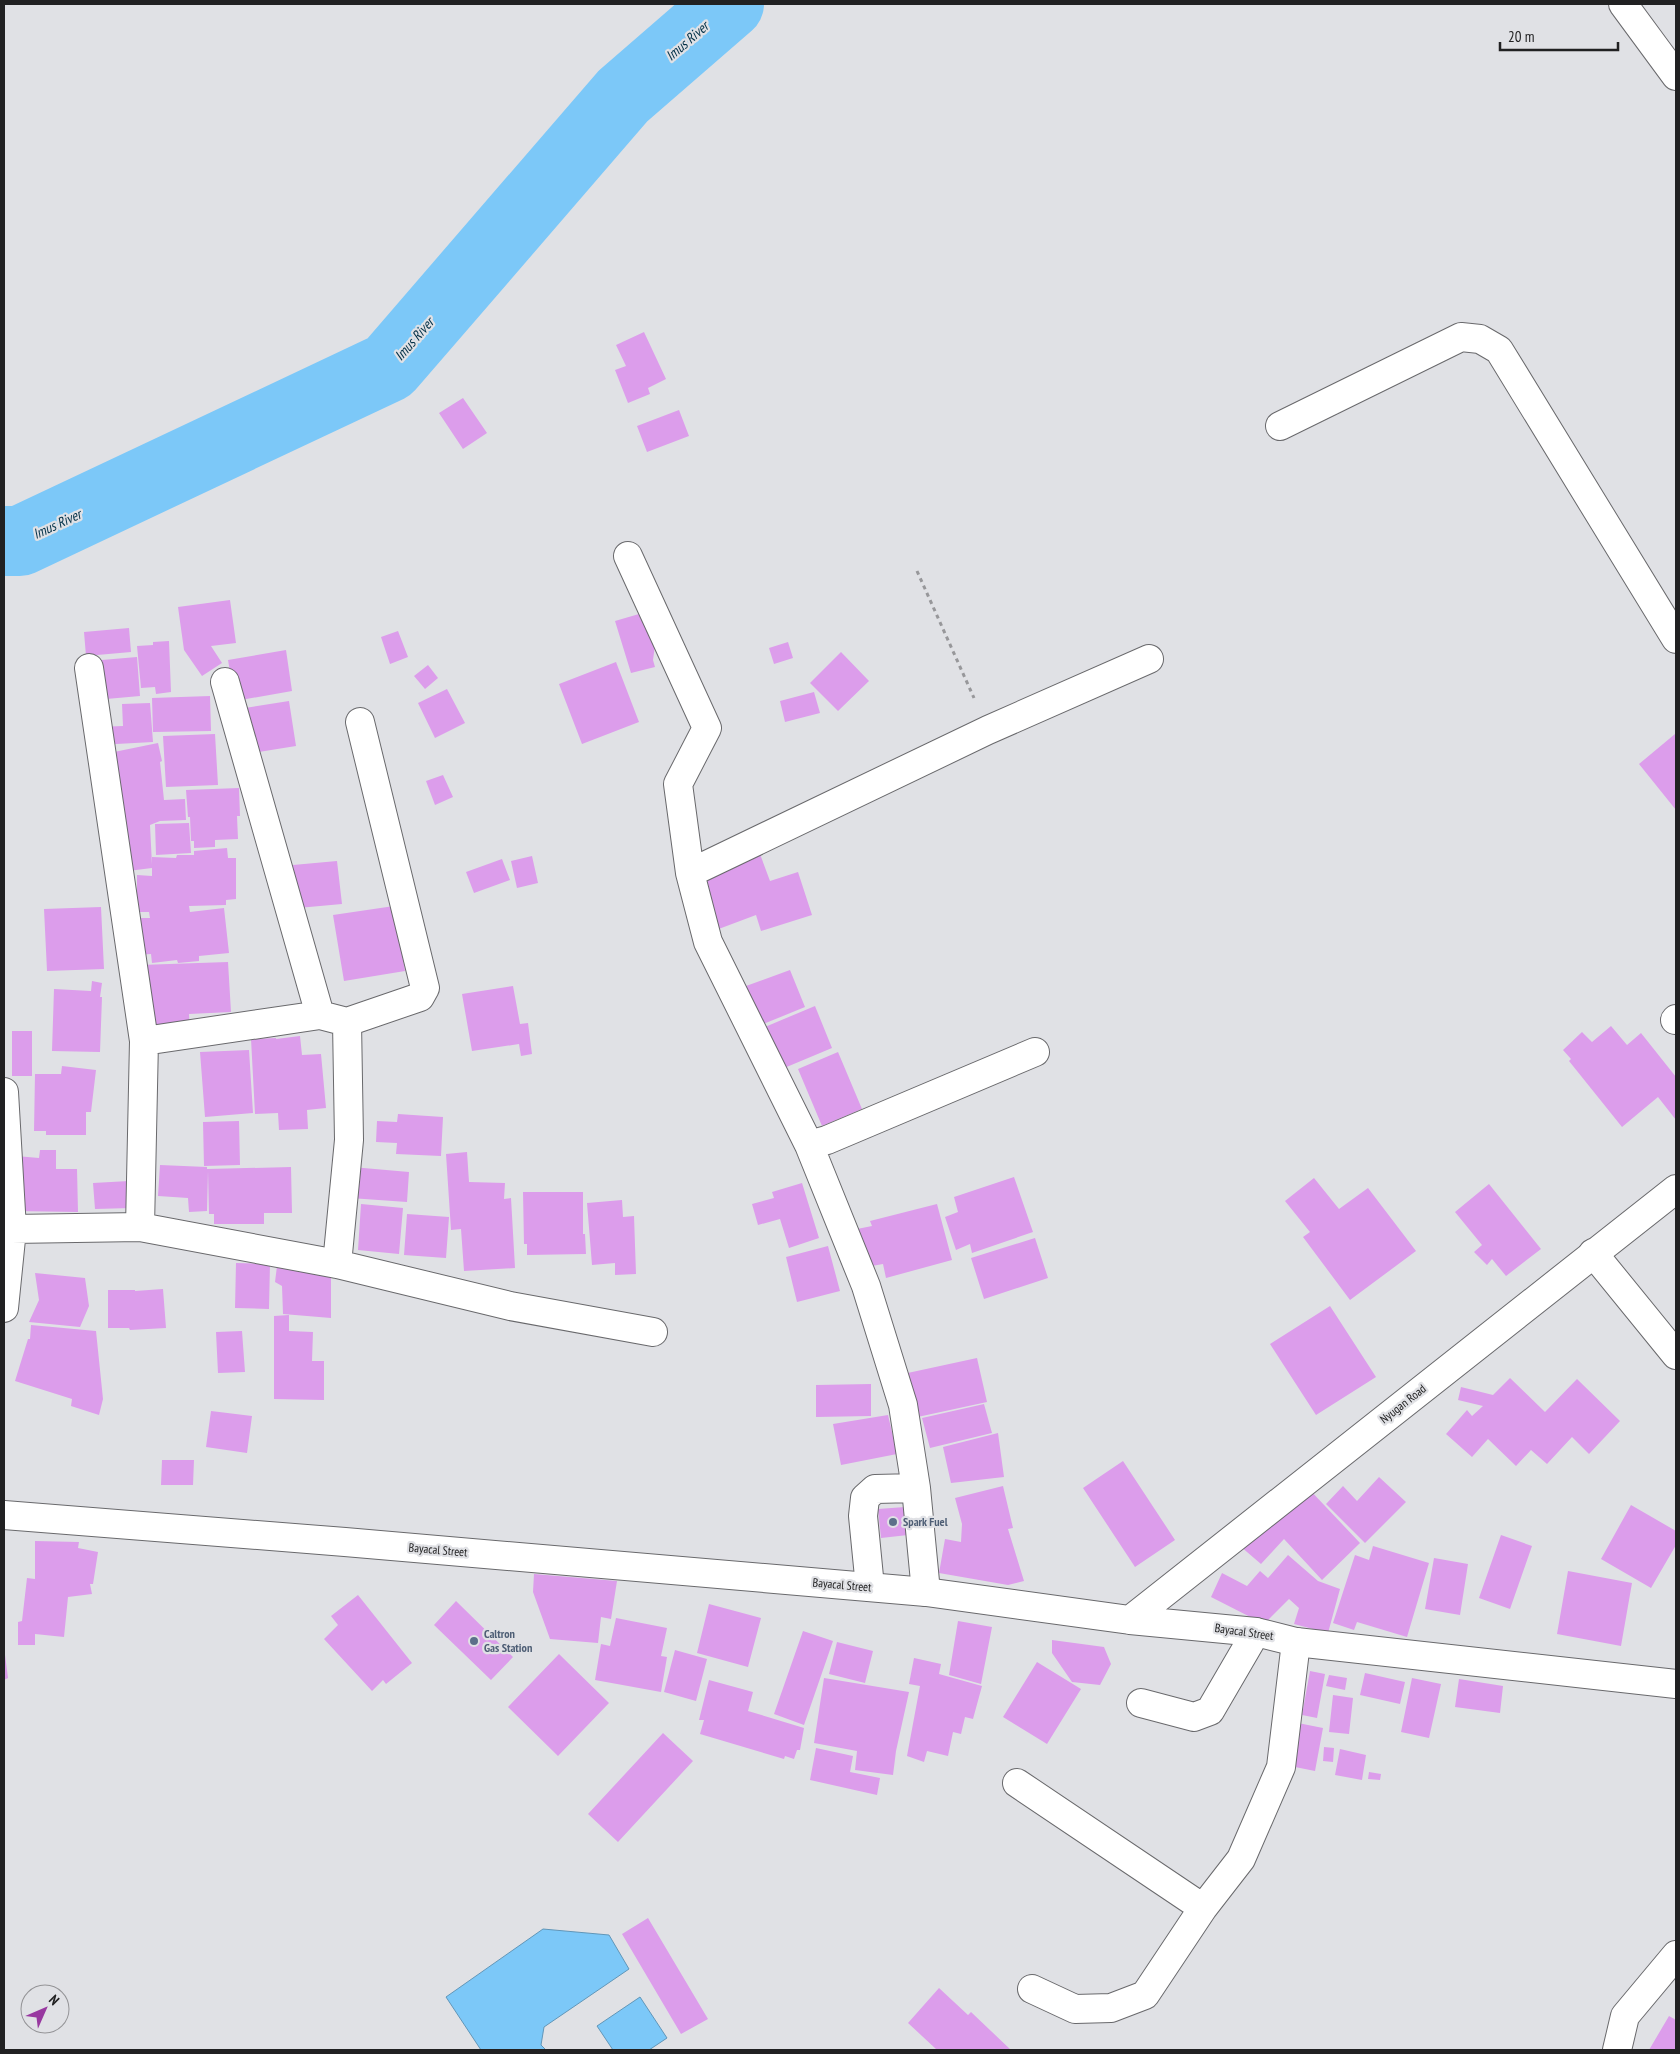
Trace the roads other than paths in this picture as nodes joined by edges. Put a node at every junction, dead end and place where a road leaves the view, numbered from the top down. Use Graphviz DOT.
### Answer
graph roads {
  1 [pos="1623,4"];
  2 [pos="1676,76"];
  3 [pos="1280,426"];
  4 [pos="628,556"];
  5 [pos="1676,639"];
  6 [pos="1149,659"];
  7 [pos="89,668"];
  8 [pos="225,682"];
  9 [pos="360,722"];
  10 [pos="690,872"];
  11 [pos="320,1015"];
  12 [pos="347,1022"];
  13 [pos="144,1041"];
  14 [pos="1035,1052"];
  15 [pos="4,1092"];
  16 [pos="809,1145"];
  17 [pos="1676,1189"];
  18 [pos="140,1227"];
  19 [pos="12,1229"];
  20 [pos="1593,1253"];
  21 [pos="337,1264"];
  22 [pos="4,1308"];
  23 [pos="653,1332"];
  24 [pos="1676,1355"];
  25 [pos="916,1488"];
  26 [pos="4,1515"];
  27 [pos="870,1587"];
  28 [pos="926,1592"];
  29 [pos="1130,1620"];
  30 [pos="1256,1632"];
  31 [pos="1296,1642"];
  32 [pos="1676,1684"];
  33 [pos="1141,1703"];
  34 [pos="1017,1783"];
  35 [pos="1203,1908"];
  36 [pos="1676,1955"];
  37 [pos="1032,1989"];
  38 [pos="1617,2050"];
  1 -- 2 [label="street"];
  3 -- 5 [label="street"];
  4 -- 10 [label="street"];
  6 -- 10 [label="street"];
  7 -- 13 [label="street"];
  8 -- 11 [label="street"];
  9 -- 12 [label="street"];
  10 -- 16 [label="street"];
  11 -- 12 [label="street"];
  11 -- 13 [label="street"];
  12 -- 21 [label="street"];
  13 -- 18 [label="street"];
  14 -- 16 [label="street"];
  15 -- 19 [label="street"];
  16 -- 25 [label="street"];
  17 -- 20 [label="street, Nyugan Road"];
  18 -- 19 [label="street"];
  18 -- 21 [label="street"];
  19 -- 22 [label="street"];
  20 -- 24 [label="street"];
  20 -- 29 [label="street, Nyugan Road"];
  21 -- 23 [label="street"];
  25 -- 27 [label="street"];
  25 -- 28 [label="street"];
  26 -- 27 [label="street, Bayacal Street"];
  27 -- 28 [label="street, Bayacal Street"];
  28 -- 29 [label="street, Bayacal Street"];
  29 -- 30 [label="street, Bayacal Street"];
  30 -- 31 [label="street, Bayacal Street"];
  30 -- 33 [label="street"];
  31 -- 32 [label="street, Bayacal Street"];
  31 -- 35 [label="street"];
  34 -- 35 [label="street"];
  35 -- 37 [label="street"];
  36 -- 38 [label="street"];
}
